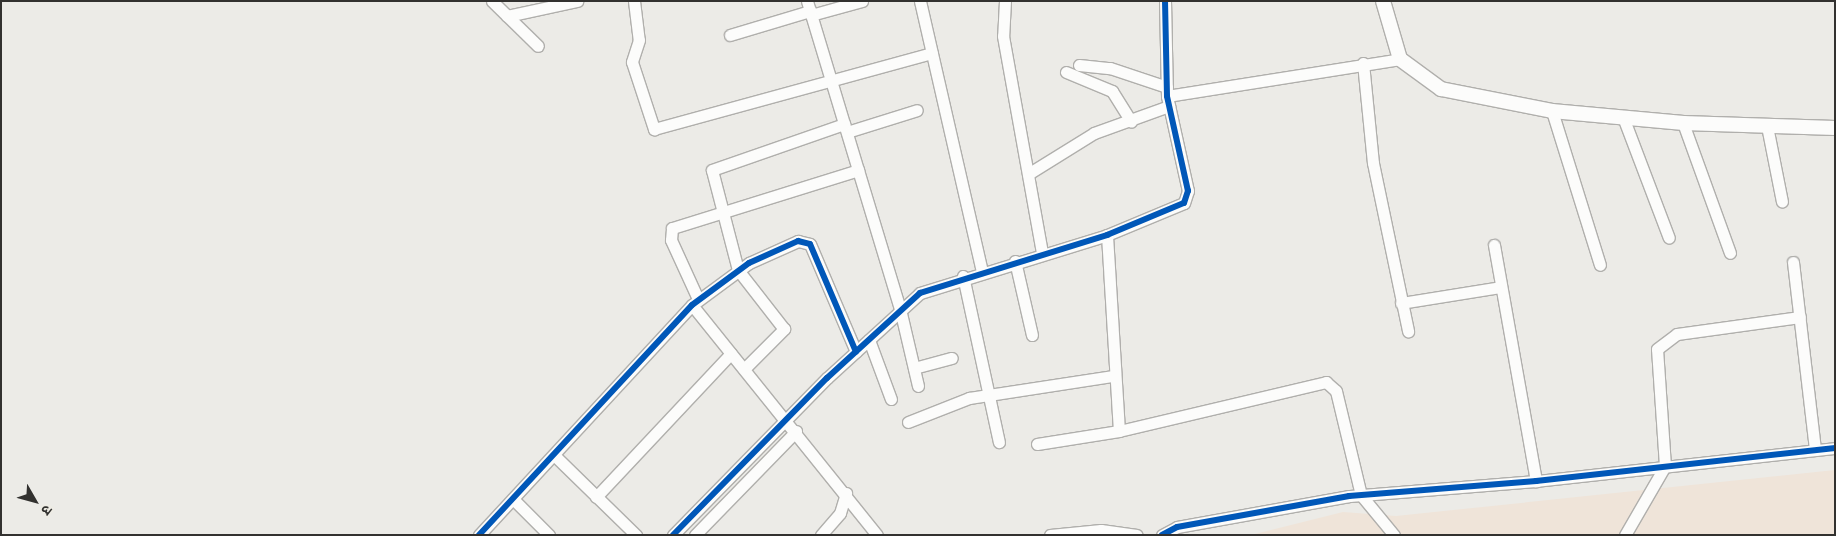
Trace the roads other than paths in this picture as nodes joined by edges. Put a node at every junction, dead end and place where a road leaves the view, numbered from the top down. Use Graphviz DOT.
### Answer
graph roads {
  1 [pos="492,1"];
  2 [pos="577,1"];
  3 [pos="634,1"];
  4 [pos="862,1"];
  5 [pos="920,1"];
  6 [pos="1005,1"];
  7 [pos="1165,1"];
  8 [pos="1383,1"];
  9 [pos="809,9"];
  10 [pos="507,16"];
  11 [pos="730,34"];
  12 [pos="538,46"];
  13 [pos="932,53"];
  14 [pos="1400,59"];
  15 [pos="1363,63"];
  16 [pos="1079,65"];
  17 [pos="1066,72"];
  18 [pos="831,82"];
  19 [pos="1168,96"];
  20 [pos="917,110"];
  21 [pos="1552,111"];
  22 [pos="1623,117"];
  23 [pos="1139,119"];
  24 [pos="1683,122"];
  25 [pos="1767,126"];
  26 [pos="845,128"];
  27 [pos="1835,128"];
  28 [pos="858,170"];
  29 [pos="1028,174"];
  30 [pos="1782,202"];
  31 [pos="722,212"];
  32 [pos="1107,235"];
  33 [pos="1669,238"];
  34 [pos="1494,245"];
  35 [pos="1042,253"];
  36 [pos="1730,253"];
  37 [pos="1014,261"];
  38 [pos="1793,262"];
  39 [pos="1600,265"];
  40 [pos="738,270"];
  41 [pos="982,271"];
  42 [pos="963,276"];
  43 [pos="1501,287"];
  44 [pos="695,302"];
  45 [pos="1401,303"];
  46 [pos="900,308"];
  47 [pos="1800,317"];
  48 [pos="1408,331"];
  49 [pos="1032,335"];
  50 [pos="869,340"];
  51 [pos="856,352"];
  52 [pos="731,353"];
  53 [pos="952,358"];
  54 [pos="914,368"];
  55 [pos="744,369"];
  56 [pos="1113,376"];
  57 [pos="918,386"];
  58 [pos="989,394"];
  59 [pos="891,399"];
  60 [pos="785,419"];
  61 [pos="908,422"];
  62 [pos="796,431"];
  63 [pos="1119,431"];
  64 [pos="1000,442"];
  65 [pos="1037,444"];
  66 [pos="1835,448"];
  67 [pos="1815,450"];
  68 [pos="554,455"];
  69 [pos="1665,466"];
  70 [pos="1536,481"];
  71 [pos="846,493"];
  72 [pos="1361,495"];
  73 [pos="596,496"];
  74 [pos="513,499"];
  75 [pos="479,535"];
  76 [pos="549,535"];
  77 [pos="636,535"];
  78 [pos="673,535"];
  79 [pos="695,535"];
  80 [pos="821,535"];
  81 [pos="877,535"];
  82 [pos="1050,535"];
  83 [pos="1137,535"];
  84 [pos="1162,535"];
  85 [pos="1394,535"];
  86 [pos="1625,535"];
  1 -- 10 [label="street"];
  2 -- 10 [label="street"];
  3 -- 18 [label="street"];
  4 -- 9 [label="street"];
  5 -- 13 [label="street"];
  6 -- 29 [label="street"];
  7 -- 19 [label="street"];
  8 -- 14 [label="street"];
  9 -- 11 [label="street"];
  9 -- 18 [label="street"];
  10 -- 12 [label="street"];
  13 -- 18 [label="street"];
  13 -- 41 [label="street"];
  14 -- 15 [label="street"];
  14 -- 21 [label="street"];
  15 -- 19 [label="street"];
  15 -- 45 [label="street"];
  16 -- 19 [label="street"];
  17 -- 23 [label="street"];
  18 -- 26 [label="street"];
  19 -- 23 [label="street"];
  19 -- 32 [label="street"];
  20 -- 26 [label="street"];
  21 -- 22 [label="street"];
  21 -- 39 [label="street"];
  22 -- 24 [label="street"];
  22 -- 33 [label="street"];
  23 -- 29 [label="street"];
  24 -- 25 [label="street"];
  24 -- 36 [label="street"];
  25 -- 27 [label="street"];
  25 -- 30 [label="street"];
  26 -- 28 [label="street"];
  26 -- 31 [label="street"];
  28 -- 31 [label="street"];
  28 -- 46 [label="street"];
  29 -- 35 [label="street"];
  31 -- 40 [label="street"];
  31 -- 44 [label="street"];
  32 -- 35 [label="street"];
  32 -- 56 [label="street"];
  34 -- 43 [label="street"];
  35 -- 37 [label="street"];
  37 -- 41 [label="street"];
  37 -- 49 [label="street"];
  38 -- 47 [label="street"];
  40 -- 44 [label="street"];
  40 -- 51 [label="street"];
  40 -- 55 [label="street"];
  41 -- 42 [label="street"];
  42 -- 46 [label="street"];
  42 -- 58 [label="street"];
  43 -- 45 [label="street"];
  43 -- 70 [label="street"];
  44 -- 52 [label="street"];
  44 -- 68 [label="street"];
  45 -- 48 [label="street"];
  46 -- 50 [label="street"];
  46 -- 54 [label="street"];
  47 -- 67 [label="street"];
  47 -- 69 [label="street"];
  50 -- 51 [label="street"];
  50 -- 59 [label="street"];
  51 -- 60 [label="street"];
  52 -- 55 [label="street"];
  52 -- 73 [label="street"];
  53 -- 54 [label="street"];
  54 -- 57 [label="street"];
  55 -- 60 [label="street"];
  56 -- 58 [label="street"];
  56 -- 63 [label="street"];
  58 -- 61 [label="street"];
  58 -- 64 [label="street"];
  60 -- 62 [label="street"];
  60 -- 78 [label="street"];
  62 -- 71 [label="street"];
  62 -- 79 [label="street"];
  63 -- 65 [label="street"];
  63 -- 72 [label="street"];
  66 -- 67 [label="street"];
  67 -- 69 [label="street"];
  68 -- 73 [label="street"];
  68 -- 74 [label="street"];
  69 -- 70 [label="street"];
  69 -- 86 [label="street"];
  70 -- 72 [label="street"];
  71 -- 80 [label="street"];
  71 -- 81 [label="street"];
  72 -- 84 [label="street"];
  72 -- 85 [label="street"];
  73 -- 77 [label="street"];
  74 -- 75 [label="street"];
  74 -- 76 [label="street"];
  82 -- 83 [label="street"];
}
